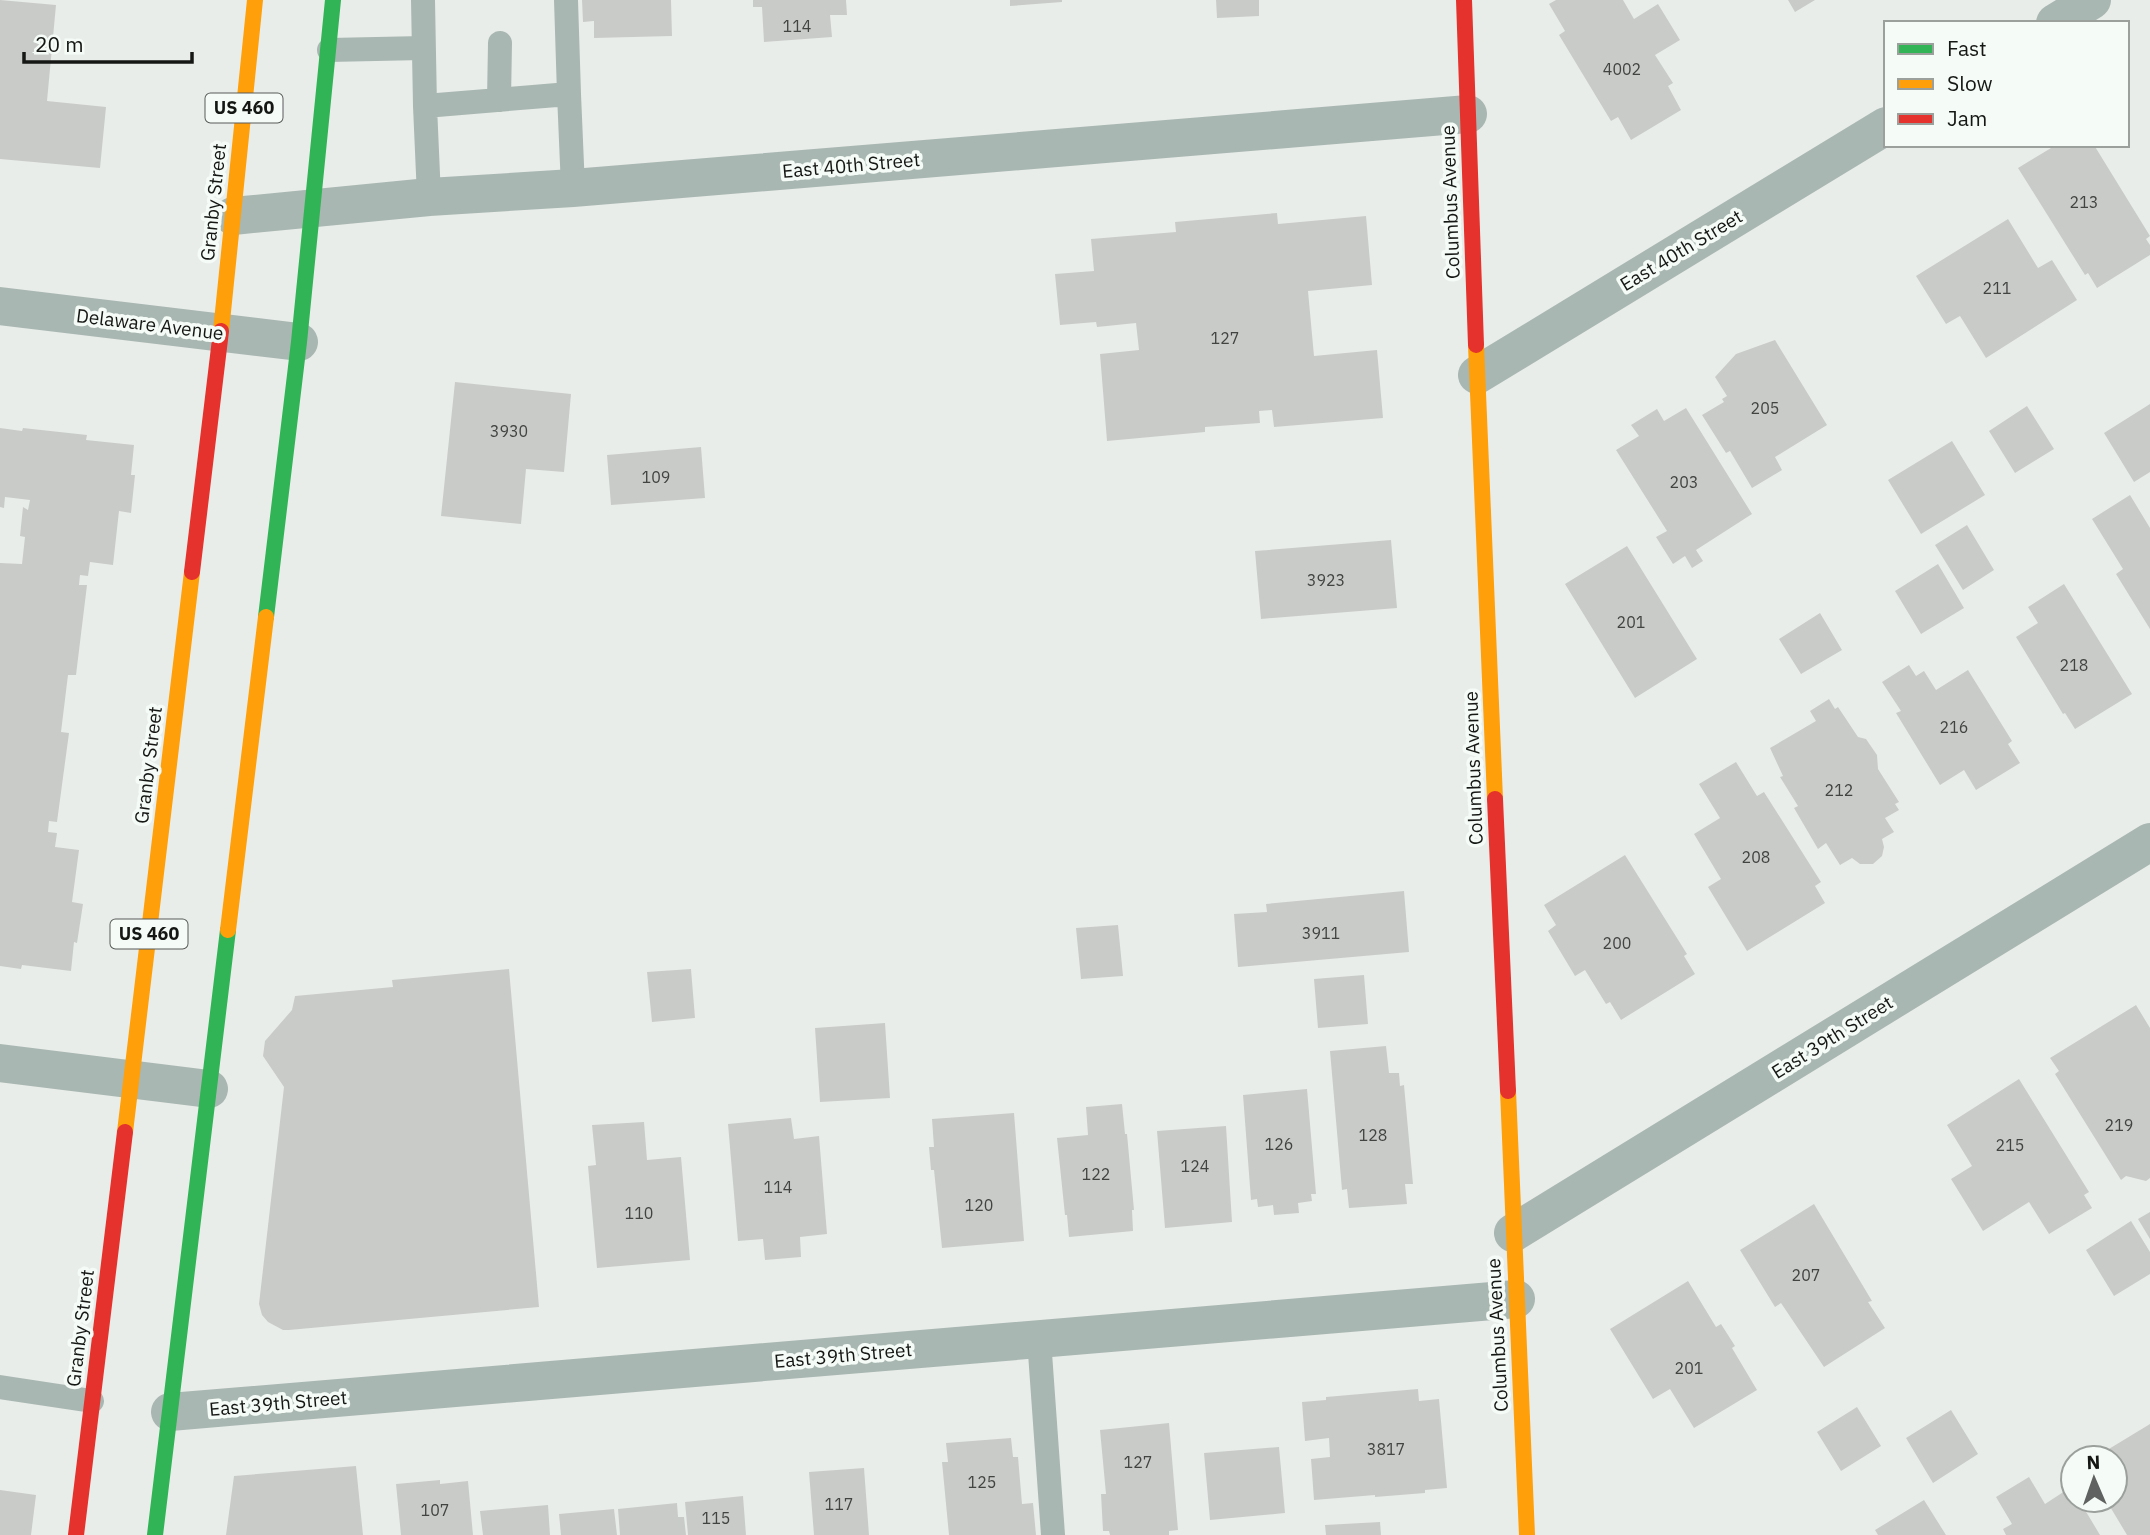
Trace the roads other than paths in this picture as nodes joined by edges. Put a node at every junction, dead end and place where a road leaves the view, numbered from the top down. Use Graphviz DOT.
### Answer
graph roads {
  1 [pos="255,0"];
  2 [pos="334,0"];
  3 [pos="423,0"];
  4 [pos="566,0"];
  5 [pos="1464,0"];
  6 [pos="2091,0"];
  7 [pos="2058,21"];
  8 [pos="500,43"];
  9 [pos="423,48"];
  10 [pos="329,50"];
  11 [pos="569,94"];
  12 [pos="499,100"];
  13 [pos="425,106"];
  14 [pos="1468,114"];
  15 [pos="1884,127"];
  16 [pos="573,188"];
  17 [pos="429,197"];
  18 [pos="313,208"];
  19 [pos="233,216"];
  20 [pos="0,306"];
  21 [pos="221,333"];
  22 [pos="299,342"];
  23 [pos="1477,375"];
  24 [pos="2150,842"];
  25 [pos="0,1063"];
  26 [pos="131,1080"];
  27 [pos="209,1089"];
  28 [pos="1513,1233"];
  29 [pos="1516,1299"];
  30 [pos="1039,1339"];
  31 [pos="0,1387"];
  32 [pos="92,1401"];
  33 [pos="170,1412"];
  34 [pos="76,1535"];
  35 [pos="155,1535"];
  36 [pos="1053,1535"];
  37 [pos="1527,1535"];
  1 -- 19 [label="main road, Granby Street / US 460"];
  2 -- 10 [label="main road"];
  3 -- 9 [label="lane"];
  4 -- 11 [label="lane"];
  5 -- 14 [label="main road, Columbus Avenue"];
  6 -- 7 [label="street"];
  8 -- 12 [label="lane"];
  9 -- 10 [label="lane"];
  9 -- 13 [label="lane"];
  10 -- 18 [label="main road"];
  11 -- 12 [label="lane"];
  11 -- 16 [label="lane"];
  12 -- 13 [label="lane"];
  13 -- 17 [label="lane"];
  14 -- 16 [label="street, East 40th Street"];
  14 -- 23 [label="main road, Columbus Avenue"];
  15 -- 23 [label="street, East 40th Street"];
  16 -- 17 [label="street, East 40th Street"];
  17 -- 18 [label="street, East 40th Street"];
  18 -- 19 [label="street, East 40th Street"];
  18 -- 22 [label="main road"];
  19 -- 21 [label="main road, Granby Street / US 460"];
  20 -- 21 [label="street, Delaware Avenue"];
  21 -- 22 [label="street, Delaware Avenue"];
  21 -- 26 [label="main road, Granby Street / US 460"];
  22 -- 27 [label="main road"];
  23 -- 28 [label="main road, Columbus Avenue"];
  24 -- 28 [label="street, East 39th Street"];
  25 -- 26 [label="street"];
  26 -- 27 [label="street"];
  26 -- 32 [label="main road, Granby Street / US 460"];
  27 -- 33 [label="main road"];
  28 -- 29 [label="main road, Columbus Avenue"];
  29 -- 30 [label="street, East 39th Street"];
  29 -- 37 [label="main road, Columbus Avenue"];
  30 -- 33 [label="street, East 39th Street"];
  30 -- 36 [label="lane"];
  31 -- 32 [label="lane"];
  32 -- 34 [label="main road, Granby Street / US 460"];
  33 -- 35 [label="main road"];
}
